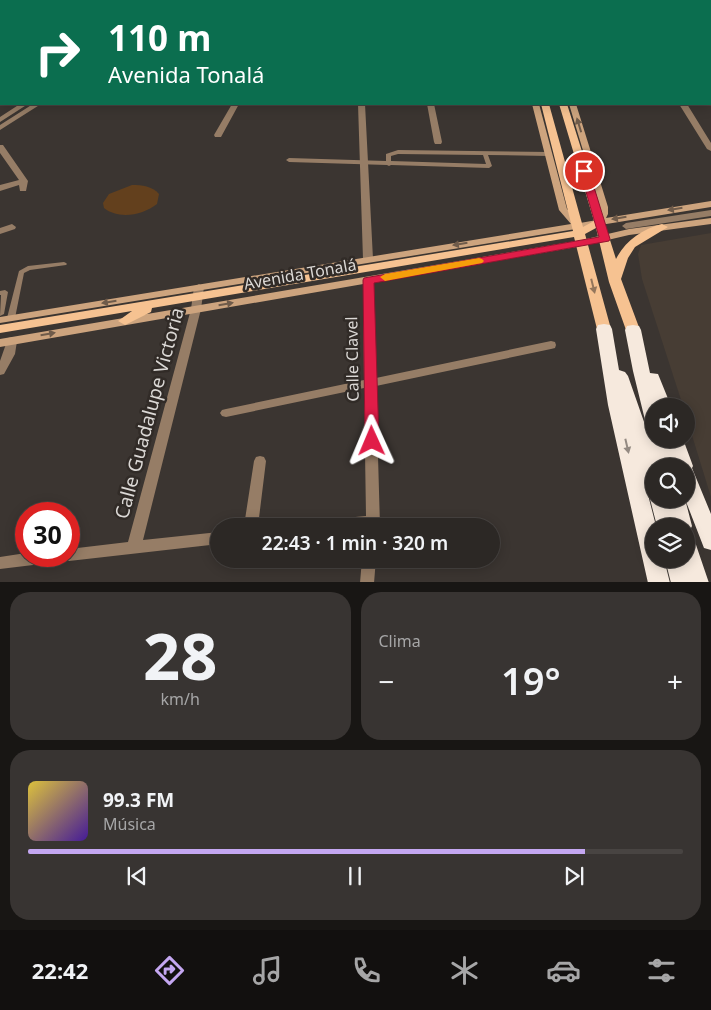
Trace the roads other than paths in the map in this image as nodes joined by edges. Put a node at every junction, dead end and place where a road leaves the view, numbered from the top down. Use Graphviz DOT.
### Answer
graph roads {
  1 [pos="22,105"];
  2 [pos="35,105"];
  3 [pos="234,105"];
  4 [pos="361,105"];
  5 [pos="430,105"];
  6 [pos="536,105"];
  7 [pos="545,105"];
  8 [pos="563,105"];
  9 [pos="572,105"];
  10 [pos="684,105"];
  11 [pos="0,120"];
  12 [pos="0,128"];
  13 [pos="218,135"];
  14 [pos="438,142"];
  15 [pos="0,147"];
  16 [pos="711,149"];
  17 [pos="485,154"];
  18 [pos="548,154"];
  19 [pos="289,160"];
  20 [pos="364,163"];
  21 [pos="389,164"];
  22 [pos="0,188"];
  23 [pos="711,204"];
  24 [pos="711,212"];
  25 [pos="711,221"];
  26 [pos="600,222"];
  27 [pos="626,226"];
  28 [pos="12,227"];
  29 [pos="662,227"];
  30 [pos="0,231"];
  31 [pos="579,234"];
  32 [pos="605,239"];
  33 [pos="368,259"];
  34 [pos="64,264"];
  35 [pos="368,280"];
  36 [pos="615,282"];
  37 [pos="0,292"];
  38 [pos="198,298"];
  39 [pos="150,300"];
  40 [pos="0,314"];
  41 [pos="124,316"];
  42 [pos="5,319"];
  43 [pos="604,329"];
  44 [pos="0,330"];
  45 [pos="633,330"];
  46 [pos="12,340"];
  47 [pos="0,343"];
  48 [pos="551,345"];
  49 [pos="0,371"];
  50 [pos="370,381"];
  51 [pos="648,398"];
  52 [pos="659,398"];
  53 [pos="226,413"];
  54 [pos="647,458"];
  55 [pos="260,460"];
  56 [pos="695,498"];
  57 [pos="252,518"];
  58 [pos="373,518"];
  59 [pos="210,539"];
  60 [pos="711,541"];
  61 [pos="134,547"];
  62 [pos="80,554"];
  63 [pos="15,561"];
  64 [pos="0,563"];
  65 [pos="368,568"];
  66 [pos="678,568"];
  67 [pos="694,568"];
  68 [pos="367,582"];
  69 [pos="659,582"];
  70 [pos="682,582"];
  71 [pos="698,582"];
  1 -- 11 [label="street"];
  2 -- 12 [label="street"];
  3 -- 13 [label="street"];
  4 -- 20 [label="street"];
  5 -- 14 [label="street"];
  6 -- 18 [label="street"];
  7 -- 31 [label="main road"];
  8 -- 26 [label="main road"];
  26 -- 9 [label="street, one-way"];
  10 -- 16 [label="street"];
  15 -- 22 [label="street"];
  17 -- 18 [label="lane"];
  17 -- 21 [label="lane"];
  17 -- 21 [label="lane"];
  18 -- 31 [label="street"];
  19 -- 20 [label="lane"];
  20 -- 21 [label="lane"];
  20 -- 33 [label="street"];
  23 -- 26 [label="street, Avenida Tonalá, one-way"];
  24 -- 27 [label="street"];
  25 -- 29 [label="street, Avenida Tonalá"];
  26 -- 31 [label="main road, Avenida Tonalá"];
  26 -- 32 [label="main road"];
  28 -- 30 [label="street"];
  29 -- 32 [label="street, Avenida Tonalá"];
  29 -- 36 [label="main road"];
  31 -- 32 [label="main road, Avenida Tonalá"];
  31 -- 33 [label="street, Avenida Tonalá, one-way"];
  31 -- 35 [label="street, Avenida Tonalá"];
  31 -- 38 [label="main road, Avenida Tonalá"];
  31 -- 43 [label="main road, one-way"];
  32 -- 36 [label="main road"];
  33 -- 38 [label="street, Avenida Tonalá"];
  34 -- 42 [label="lane"];
  38 -- 35 [label="street, Avenida Tonalá, one-way"];
  35 -- 50 [label="street, Calle Clavel"];
  36 -- 45 [label="main road"];
  37 -- 40 [label="lane"];
  38 -- 39 [label="main road, Avenida Tonalá"];
  38 -- 41 [label="street, Avenida Tonalá"];
  38 -- 61 [label="street, Calle Guadalupe Victoria"];
  39 -- 41 [label="main road"];
  39 -- 42 [label="street, Avenida Tonalá, one-way"];
  41 -- 44 [label="main road, Avenida Tonalá"];
  46 -- 41 [label="street, Avenida Tonalá, one-way"];
  43 -- 54 [label="highway"];
  43 -- 69 [label="highway, one-way"];
  45 -- 51 [label="highway"];
  45 -- 52 [label="highway"];
  46 -- 47 [label="street, Avenida Tonalá"];
  46 -- 49 [label="street"];
  48 -- 50 [label="street"];
  50 -- 53 [label="street"];
  50 -- 58 [label="street, Calle Clavel"];
  55 -- 57 [label="street"];
  56 -- 60 [label="highway"];
  59 -- 61 [label="street"];
  61 -- 62 [label="street"];
  63 -- 64 [label="street"];
  65 -- 68 [label="street"];
  66 -- 70 [label="highway"];
  67 -- 71 [label="highway"];
}
